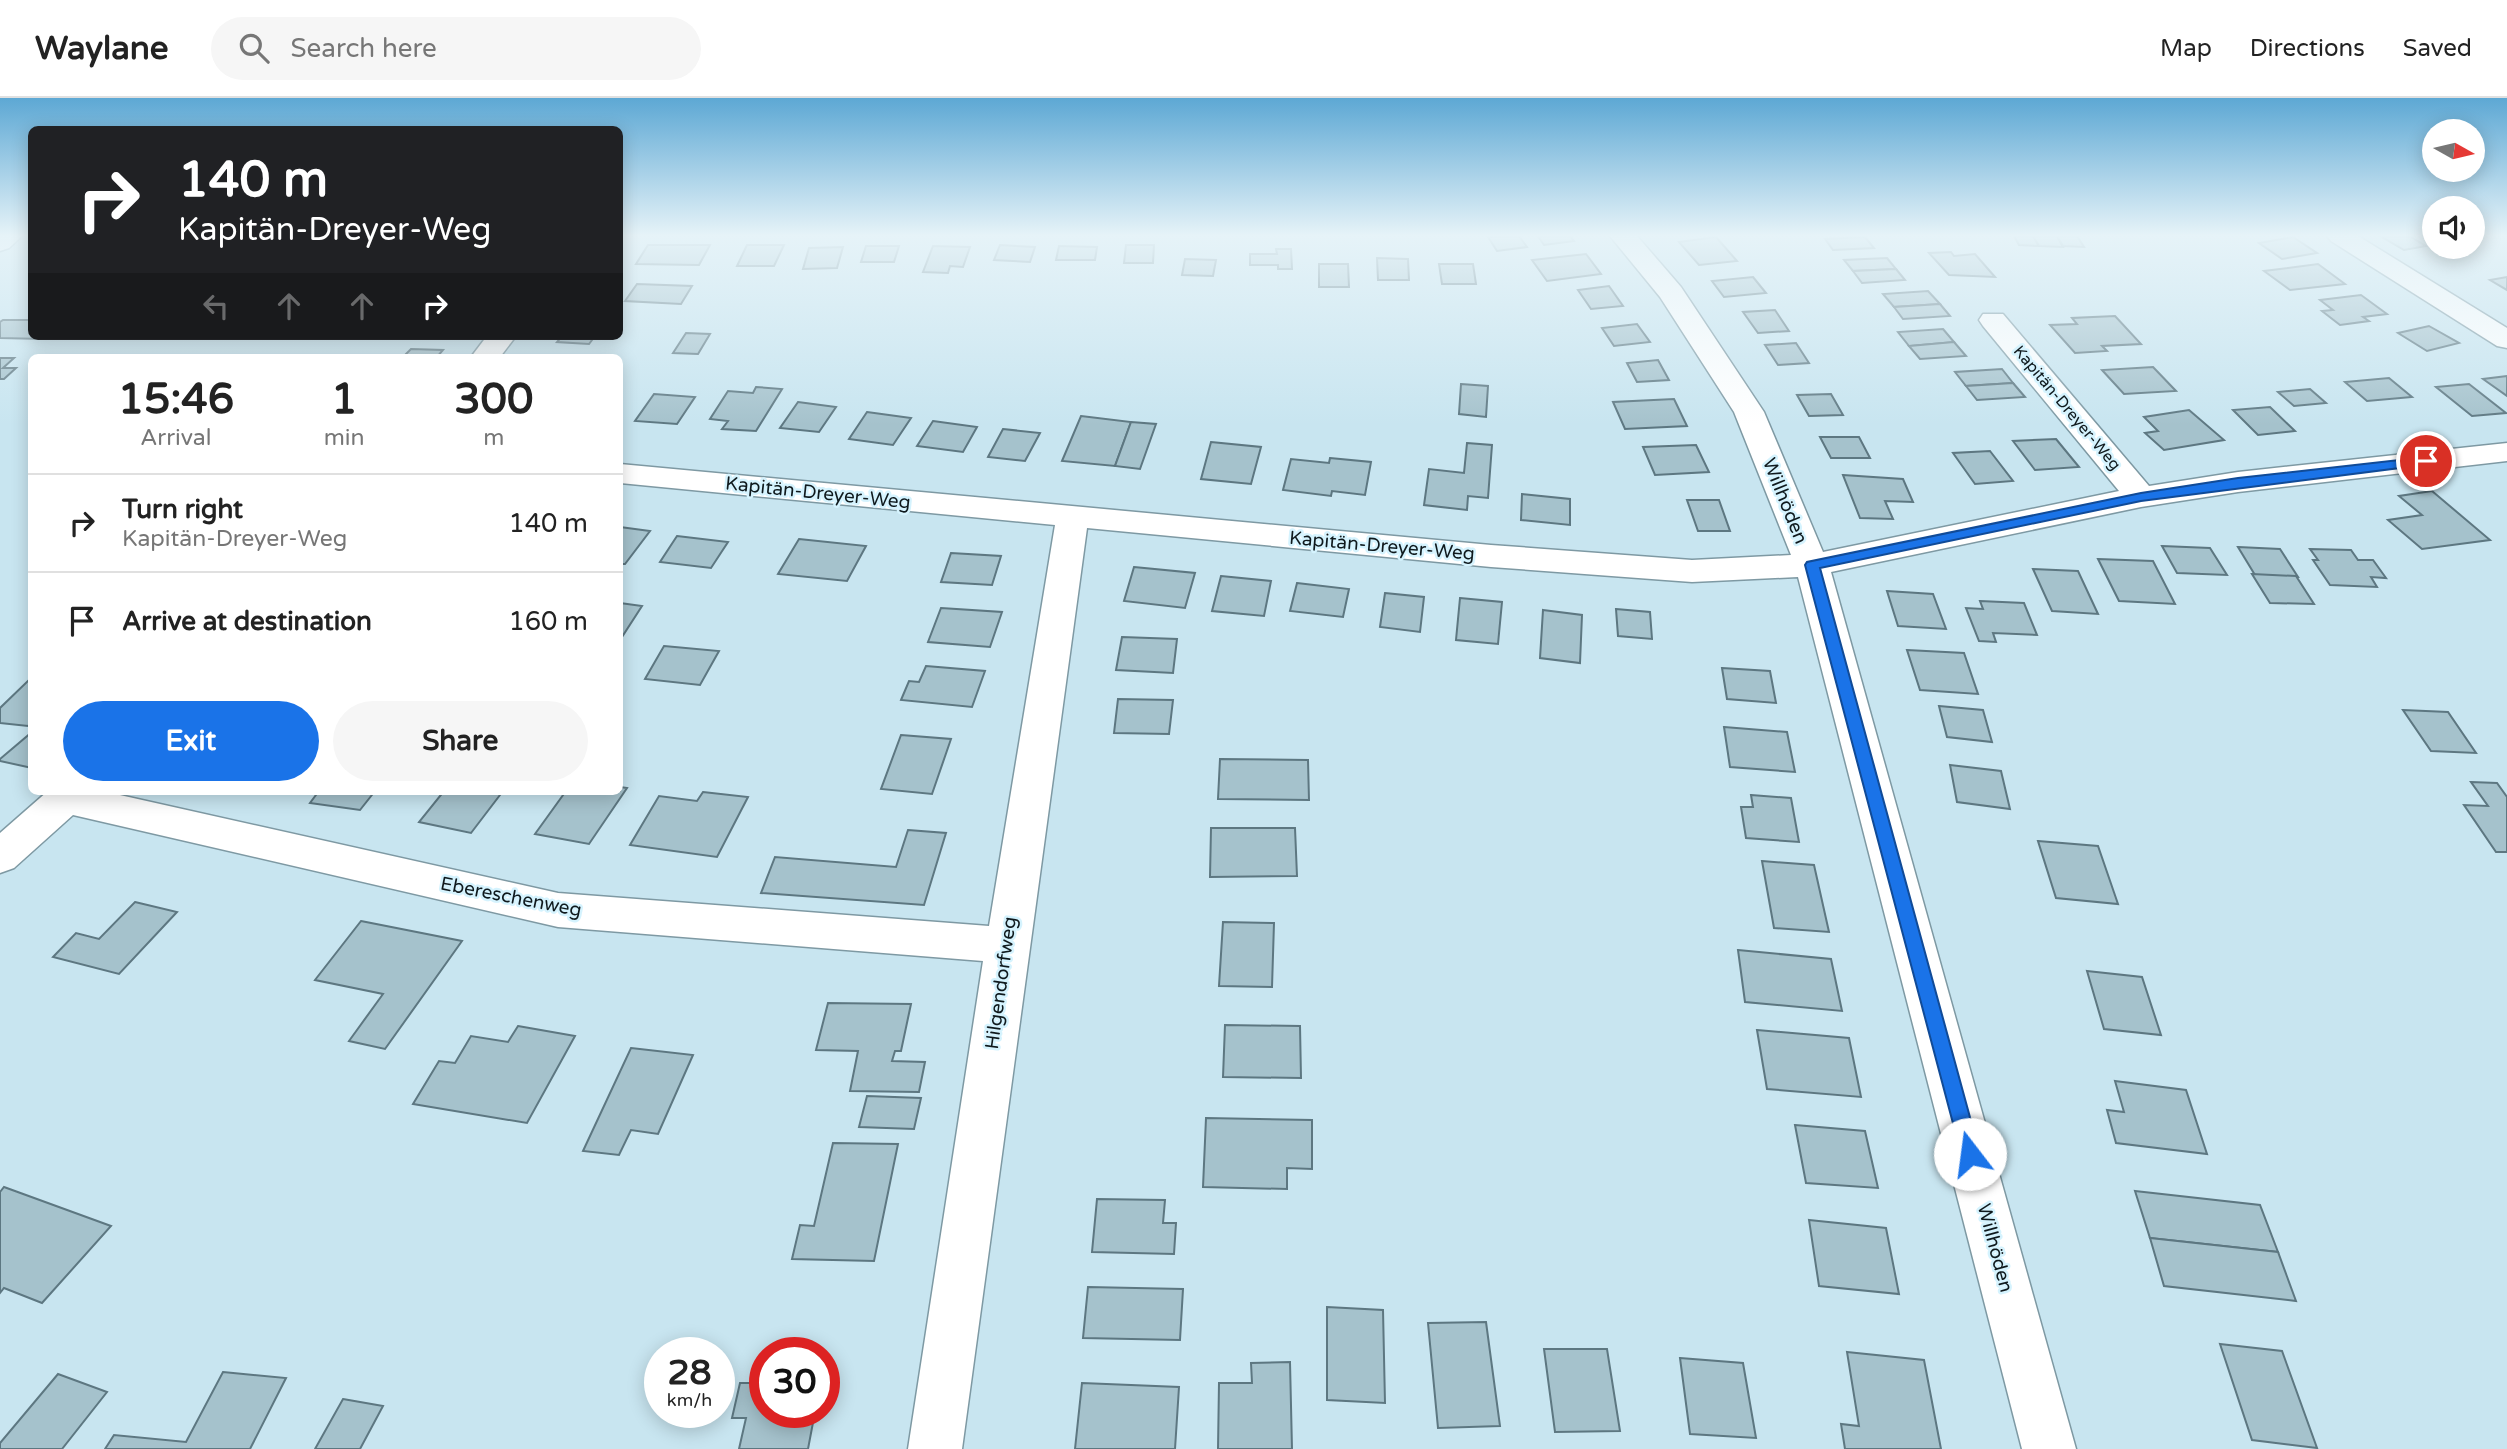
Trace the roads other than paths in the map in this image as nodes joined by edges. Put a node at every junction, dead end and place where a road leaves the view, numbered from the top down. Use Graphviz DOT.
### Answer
graph roads {
  1 [pos="1675,299"];
  2 [pos="2441,299"];
  3 [pos="1993,320"];
  4 [pos="499,340"];
  5 [pos="2507,340"];
  6 [pos="487,354"];
  7 [pos="2507,452"];
  8 [pos="623,473"];
  9 [pos="2141,497"];
  10 [pos="1072,517"];
  11 [pos="1812,565"];
  12 [pos="70,795"];
  13 [pos="0,857"];
  14 [pos="1007,945"];
  15 [pos="935,1449"];
  16 [pos="2049,1449"];
  1 -- 11 [label="street, Willhöden"];
  2 -- 5 [label="street"];
  3 -- 9 [label="street, Kapitän-Dreyer-Weg"];
  4 -- 6 [label="street"];
  7 -- 9 [label="street, Kapitän-Dreyer-Weg"];
  8 -- 10 [label="street, Kapitän-Dreyer-Weg"];
  9 -- 11 [label="street, Kapitän-Dreyer-Weg"];
  10 -- 11 [label="street, Kapitän-Dreyer-Weg"];
  10 -- 14 [label="street, Hilgendorfweg"];
  11 -- 16 [label="street, Willhöden"];
  12 -- 13 [label="street"];
  12 -- 14 [label="street, Ebereschenweg"];
  14 -- 15 [label="street, Hilgendorfweg"];
}
